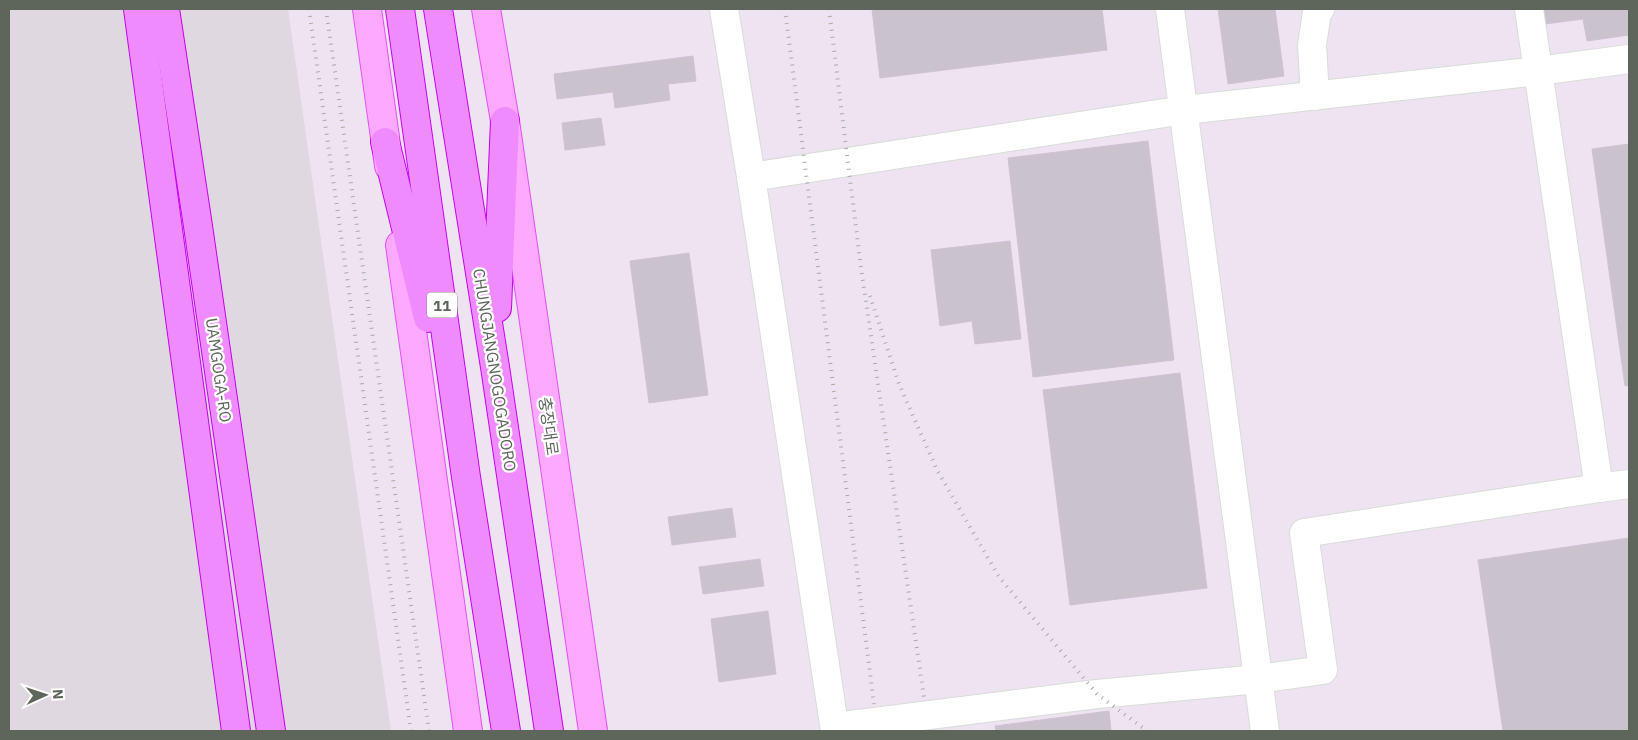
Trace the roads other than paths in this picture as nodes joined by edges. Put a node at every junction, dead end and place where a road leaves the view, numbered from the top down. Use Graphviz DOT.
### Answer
graph roads {
  1 [pos="138,9"];
  2 [pos="165,9"];
  3 [pos="367,9"];
  4 [pos="400,9"];
  5 [pos="438,9"];
  6 [pos="486,9"];
  7 [pos="724,9"];
  8 [pos="1170,9"];
  9 [pos="1320,9"];
  10 [pos="1529,9"];
  11 [pos="1629,58"];
  12 [pos="1538,71"];
  13 [pos="1315,96"];
  14 [pos="1184,110"];
  15 [pos="505,121"];
  16 [pos="385,142"];
  17 [pos="751,177"];
  18 [pos="495,367"];
  19 [pos="466,477"];
  20 [pos="1629,484"];
  21 [pos="1599,488"];
  22 [pos="1259,678"];
  23 [pos="835,729"];
  24 [pos="236,731"];
  25 [pos="272,731"];
  26 [pos="468,731"];
  27 [pos="506,731"];
  28 [pos="549,731"];
  29 [pos="593,731"];
  30 [pos="1265,731"];
  1 -- 24 [label="highway, UAMGOGA-RO"];
  2 -- 25 [label="highway, UAMGOGA-RO"];
  3 -- 16 [label="main road"];
  4 -- 19 [label="highway, 11"];
  5 -- 18 [label="highway, CHUNGJANGNOGOGADORO"];
  6 -- 15 [label="main road, 충장대로"];
  7 -- 17 [label="street"];
  8 -- 14 [label="street"];
  9 -- 13 [label="street"];
  10 -- 12 [label="street"];
  11 -- 12 [label="street"];
  12 -- 13 [label="street"];
  12 -- 21 [label="street"];
  13 -- 14 [label="street"];
  14 -- 17 [label="street"];
  14 -- 22 [label="street"];
  15 -- 18 [label="highway"];
  15 -- 29 [label="main road, 충장대로"];
  16 -- 19 [label="highway"];
  16 -- 26 [label="main road"];
  17 -- 23 [label="street"];
  18 -- 28 [label="highway, CHUNGJANGNOGOGADORO"];
  19 -- 27 [label="highway, 11"];
  20 -- 21 [label="street"];
  21 -- 22 [label="street"];
  22 -- 23 [label="street"];
  22 -- 30 [label="street"];
}
